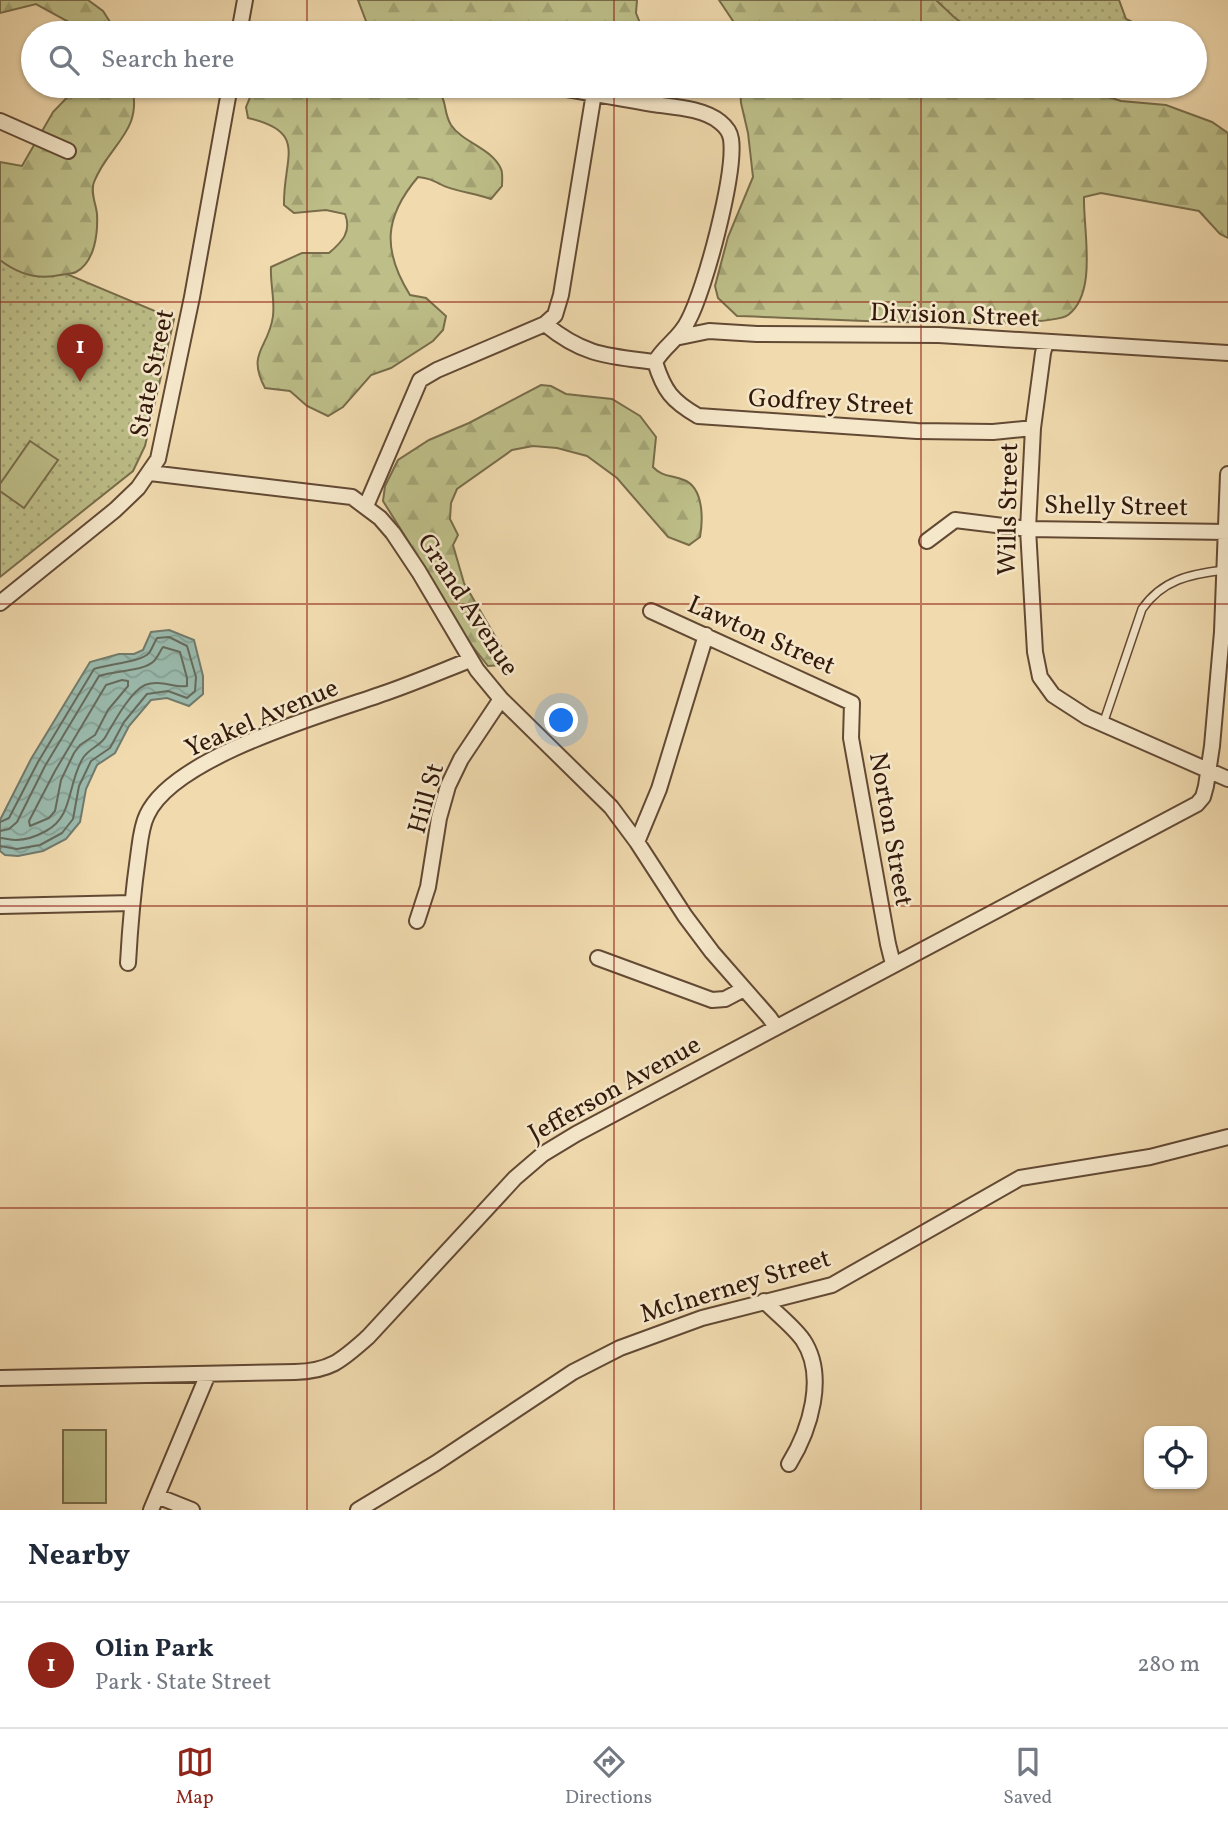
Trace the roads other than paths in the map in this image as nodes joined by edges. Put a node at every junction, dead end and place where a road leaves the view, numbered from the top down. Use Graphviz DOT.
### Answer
graph roads {
  1 [pos="245,0"];
  2 [pos="244,21"];
  3 [pos="228,98"];
  4 [pos="593,98"];
  5 [pos="622,98"];
  6 [pos="0,121"];
  7 [pos="68,151"];
  8 [pos="545,324"];
  9 [pos="680,337"];
  10 [pos="1046,342"];
  11 [pos="1228,353"];
  12 [pos="655,362"];
  13 [pos="1033,428"];
  14 [pos="150,473"];
  15 [pos="1228,474"];
  16 [pos="366,506"];
  17 [pos="1028,528"];
  18 [pos="1226,532"];
  19 [pos="927,541"];
  20 [pos="1224,569"];
  21 [pos="0,603"];
  22 [pos="651,611"];
  23 [pos="706,635"];
  24 [pos="470,660"];
  25 [pos="501,699"];
  26 [pos="852,703"];
  27 [pos="1103,724"];
  28 [pos="1209,770"];
  29 [pos="1228,779"];
  30 [pos="638,842"];
  31 [pos="132,903"];
  32 [pos="0,906"];
  33 [pos="417,921"];
  34 [pos="598,958"];
  35 [pos="128,963"];
  36 [pos="894,964"];
  37 [pos="744,989"];
  38 [pos="776,1027"];
  39 [pos="1228,1137"];
  40 [pos="764,1301"];
  41 [pos="208,1374"];
  42 [pos="0,1378"];
  43 [pos="789,1464"];
  44 [pos="154,1503"];
  45 [pos="192,1510"];
  46 [pos="358,1510"];
  1 -- 2 [label="street"];
  3 -- 14 [label="street, State Street"];
  4 -- 8 [label="street"];
  5 -- 9 [label="street"];
  6 -- 7 [label="street"];
  8 -- 12 [label="street"];
  8 -- 16 [label="street"];
  9 -- 10 [label="street, Division Street"];
  9 -- 12 [label="street"];
  10 -- 11 [label="street, Division Street"];
  10 -- 13 [label="street, Wills Street"];
  12 -- 13 [label="street, Godfrey Street"];
  13 -- 17 [label="street, Wills Street"];
  14 -- 16 [label="street, Grand Avenue"];
  14 -- 21 [label="street, State Street"];
  15 -- 18 [label="street, Jefferson Avenue"];
  16 -- 24 [label="street, Grand Avenue"];
  17 -- 18 [label="street, Shelly Street"];
  17 -- 19 [label="street, Shelly Street"];
  17 -- 27 [label="street, Wills Street"];
  18 -- 20 [label="street, Jefferson Avenue"];
  20 -- 27 [label="lane"];
  20 -- 28 [label="street, Jefferson Avenue"];
  22 -- 23 [label="street, Lawton Street"];
  23 -- 26 [label="street, Lawton Street"];
  23 -- 30 [label="street"];
  24 -- 25 [label="street, Grand Avenue"];
  24 -- 31 [label="street, Yeakel Avenue"];
  25 -- 30 [label="street, Grand Avenue"];
  25 -- 33 [label="street, Hill St"];
  26 -- 36 [label="street, Norton Street"];
  27 -- 28 [label="street"];
  28 -- 29 [label="street"];
  28 -- 36 [label="street, Jefferson Avenue"];
  30 -- 37 [label="street, Grand Avenue"];
  31 -- 32 [label="street"];
  31 -- 35 [label="street, Yeakel Avenue"];
  34 -- 37 [label="street"];
  36 -- 38 [label="street, Jefferson Avenue"];
  37 -- 38 [label="street, Grand Avenue"];
  38 -- 41 [label="street, Jefferson Avenue"];
  39 -- 40 [label="street, McInerney Street"];
  40 -- 43 [label="street"];
  40 -- 46 [label="street, McInerney Street"];
  41 -- 42 [label="street, Jefferson Avenue"];
  41 -- 44 [label="street"];
  44 -- 45 [label="street"];
}
